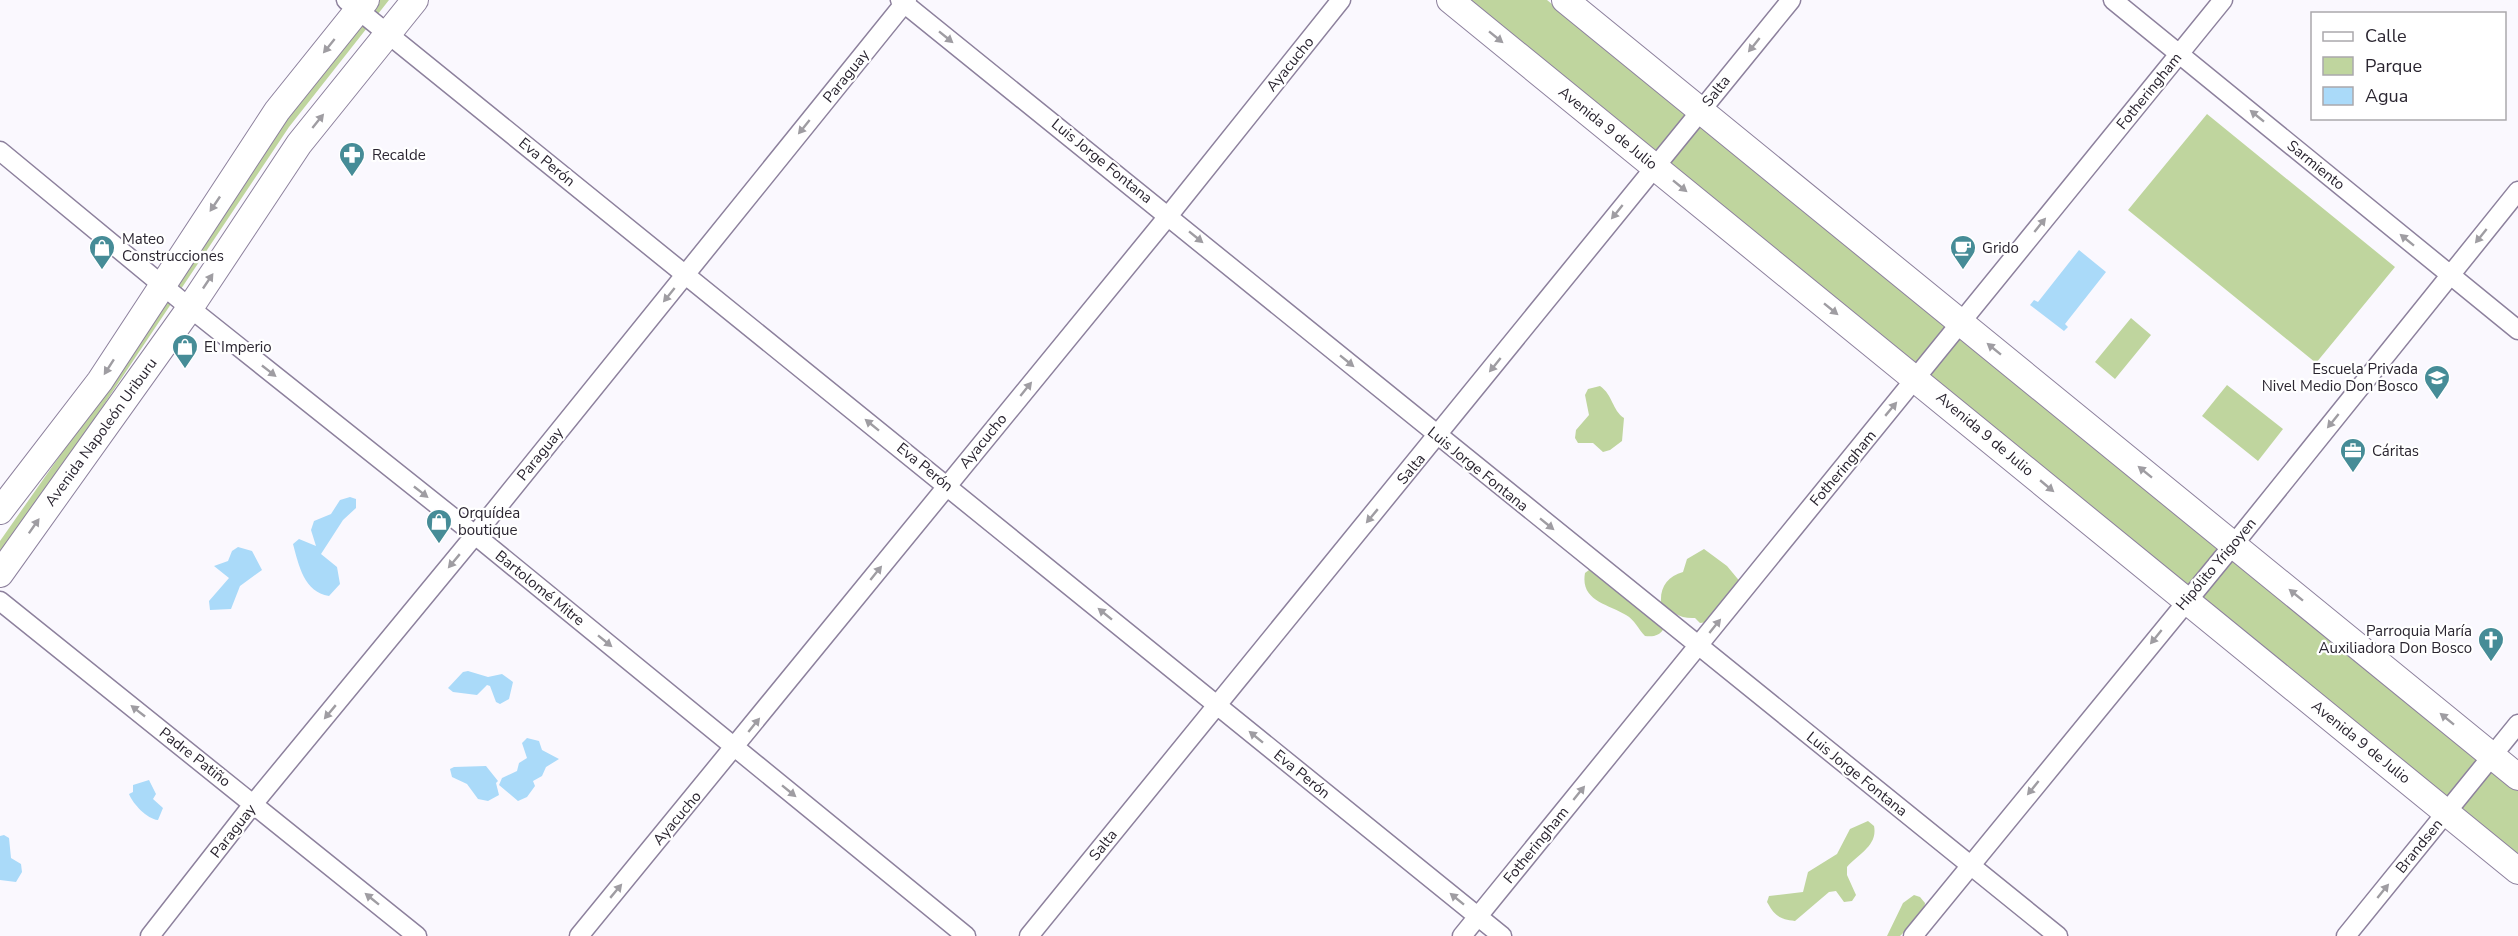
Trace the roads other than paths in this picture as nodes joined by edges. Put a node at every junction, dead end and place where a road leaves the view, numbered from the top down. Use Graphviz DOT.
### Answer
graph roads {
  1 [pos="415,0"];
  2 [pos="1341,0"];
  3 [pos="1450,0"];
  4 [pos="1565,0"];
  5 [pos="1791,0"];
  6 [pos="2113,0"];
  7 [pos="2223,0"];
  8 [pos="904,1"];
  9 [pos="357,3"];
  10 [pos="388,33"];
  11 [pos="2180,53"];
  12 [pos="1699,111"];
  13 [pos="0,151"];
  14 [pos="1654,166"];
  15 [pos="2518,191"];
  16 [pos="1169,215"];
  17 [pos="686,274"];
  18 [pos="2450,275"];
  19 [pos="162,284"];
  20 [pos="190,308"];
  21 [pos="1961,322"];
  22 [pos="2518,330"];
  23 [pos="1917,378"];
  24 [pos="1438,436"];
  25 [pos="947,485"];
  26 [pos="0,511"];
  27 [pos="476,535"];
  28 [pos="2234,544"];
  29 [pos="0,574"];
  30 [pos="2186,600"];
  31 [pos="0,601"];
  32 [pos="1699,646"];
  33 [pos="1216,704"];
  34 [pos="2518,724"];
  35 [pos="735,747"];
  36 [pos="2492,756"];
  37 [pos="2518,777"];
  38 [pos="254,803"];
  39 [pos="2447,812"];
  40 [pos="1971,866"];
  41 [pos="2518,871"];
  42 [pos="1478,916"];
  43 [pos="150,936"];
  44 [pos="417,936"];
  45 [pos="579,936"];
  46 [pos="966,936"];
  47 [pos="1029,936"];
  48 [pos="1462,936"];
  49 [pos="1502,936"];
  50 [pos="1913,936"];
  51 [pos="2058,936"];
  52 [pos="2346,936"];
  1 -- 10 [label="main road, Avenida Napoleón Uriburu"];
  2 -- 16 [label="street, Ayacucho"];
  3 -- 14 [label="main road, Avenida 9 de Julio, one-way"];
  4 -- 12 [label="main road"];
  5 -- 12 [label="street, Salta, one-way"];
  6 -- 11 [label="street, Sarmiento"];
  7 -- 11 [label="street, Fotheringham"];
  8 -- 16 [label="street, Luis Jorge Fontana, one-way"];
  8 -- 17 [label="street, Paraguay, one-way"];
  9 -- 10 [label="street, Eva Perón"];
  9 -- 19 [label="main road, Avenida Napoleón Uriburu, one-way"];
  10 -- 17 [label="street, Eva Perón"];
  20 -- 10 [label="main road, Avenida Napoleón Uriburu, one-way"];
  18 -- 11 [label="street, Sarmiento, one-way"];
  21 -- 11 [label="street, Fotheringham, one-way"];
  12 -- 14 [label="street, Salta"];
  12 -- 21 [label="main road"];
  13 -- 19 [label="street, Bartolomé Mitre"];
  14 -- 23 [label="main road, Avenida 9 de Julio, one-way"];
  14 -- 24 [label="street, Salta, one-way"];
  15 -- 18 [label="street, Hipólito Yrigoyen, one-way"];
  16 -- 24 [label="street, Luis Jorge Fontana, one-way"];
  25 -- 16 [label="street, Ayacucho, one-way"];
  25 -- 17 [label="street, Eva Perón, one-way"];
  17 -- 27 [label="street, Paraguay, one-way"];
  18 -- 22 [label="street, Sarmiento"];
  18 -- 28 [label="street, Hipólito Yrigoyen, one-way"];
  19 -- 20 [label="street, Bartolomé Mitre"];
  19 -- 26 [label="main road, Avenida Napoleón Uriburu, one-way"];
  20 -- 27 [label="street, Bartolomé Mitre, one-way"];
  29 -- 20 [label="main road, Avenida Napoleón Uriburu, one-way"];
  21 -- 23 [label="street, Fotheringham"];
  28 -- 21 [label="main road, one-way"];
  23 -- 30 [label="main road, Avenida 9 de Julio, one-way"];
  32 -- 23 [label="street, Fotheringham, one-way"];
  24 -- 32 [label="street, Luis Jorge Fontana, one-way"];
  24 -- 33 [label="street, Salta, one-way"];
  33 -- 25 [label="street, Eva Perón, one-way"];
  35 -- 25 [label="street, Ayacucho, one-way"];
  27 -- 35 [label="street, Bartolomé Mitre, one-way"];
  27 -- 38 [label="street, Paraguay, one-way"];
  28 -- 30 [label="street, Hipólito Yrigoyen"];
  36 -- 28 [label="main road, one-way"];
  30 -- 39 [label="main road, Avenida 9 de Julio"];
  30 -- 40 [label="street, Hipólito Yrigoyen, one-way"];
  38 -- 31 [label="street, Padre Patiño, one-way"];
  32 -- 40 [label="street, Luis Jorge Fontana"];
  42 -- 32 [label="street, Fotheringham, one-way"];
  42 -- 33 [label="street, Eva Perón, one-way"];
  33 -- 47 [label="street, Salta"];
  34 -- 36 [label="street, Brandsen"];
  45 -- 35 [label="street, Ayacucho, one-way"];
  35 -- 46 [label="street, Bartolomé Mitre, one-way"];
  36 -- 37 [label="main road"];
  36 -- 39 [label="street, Brandsen"];
  38 -- 43 [label="street, Paraguay"];
  44 -- 38 [label="street, Padre Patiño, one-way"];
  39 -- 41 [label="main road, Avenida 9 de Julio"];
  52 -- 39 [label="street, Brandsen, one-way"];
  40 -- 50 [label="street, Hipólito Yrigoyen"];
  40 -- 51 [label="street, Luis Jorge Fontana"];
  42 -- 48 [label="street, Fotheringham"];
  42 -- 49 [label="street, Eva Perón"];
}
